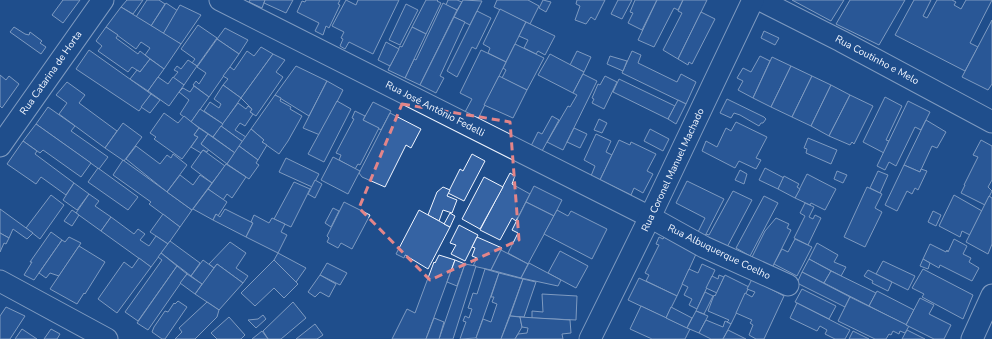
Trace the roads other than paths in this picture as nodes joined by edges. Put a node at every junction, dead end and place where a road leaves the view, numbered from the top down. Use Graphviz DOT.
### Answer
graph roads {
  1 [pos="103,0"];
  2 [pos="220,0"];
  3 [pos="753,0"];
  4 [pos="760,0"];
  5 [pos="992,122"];
  6 [pos="0,146"];
  7 [pos="650,217"];
  8 [pos="0,281"];
  9 [pos="788,285"];
  10 [pos="992,295"];
  11 [pos="107,339"];
  12 [pos="590,339"];
  13 [pos="972,339"];
  1 -- 6 [label="street, Rua Catarina de Horta"];
  2 -- 7 [label="street, Rua José Antônio Fedelli"];
  3 -- 7 [label="street, Rua Coronel Manuel Machado"];
  4 -- 5 [label="street, Rua Coutinho e Melo"];
  7 -- 9 [label="street, Rua Albuquerque Coelho"];
  7 -- 12 [label="street, Rua Coronel Manuel Machado"];
  8 -- 11 [label="street"];
  10 -- 13 [label="street"];
}
